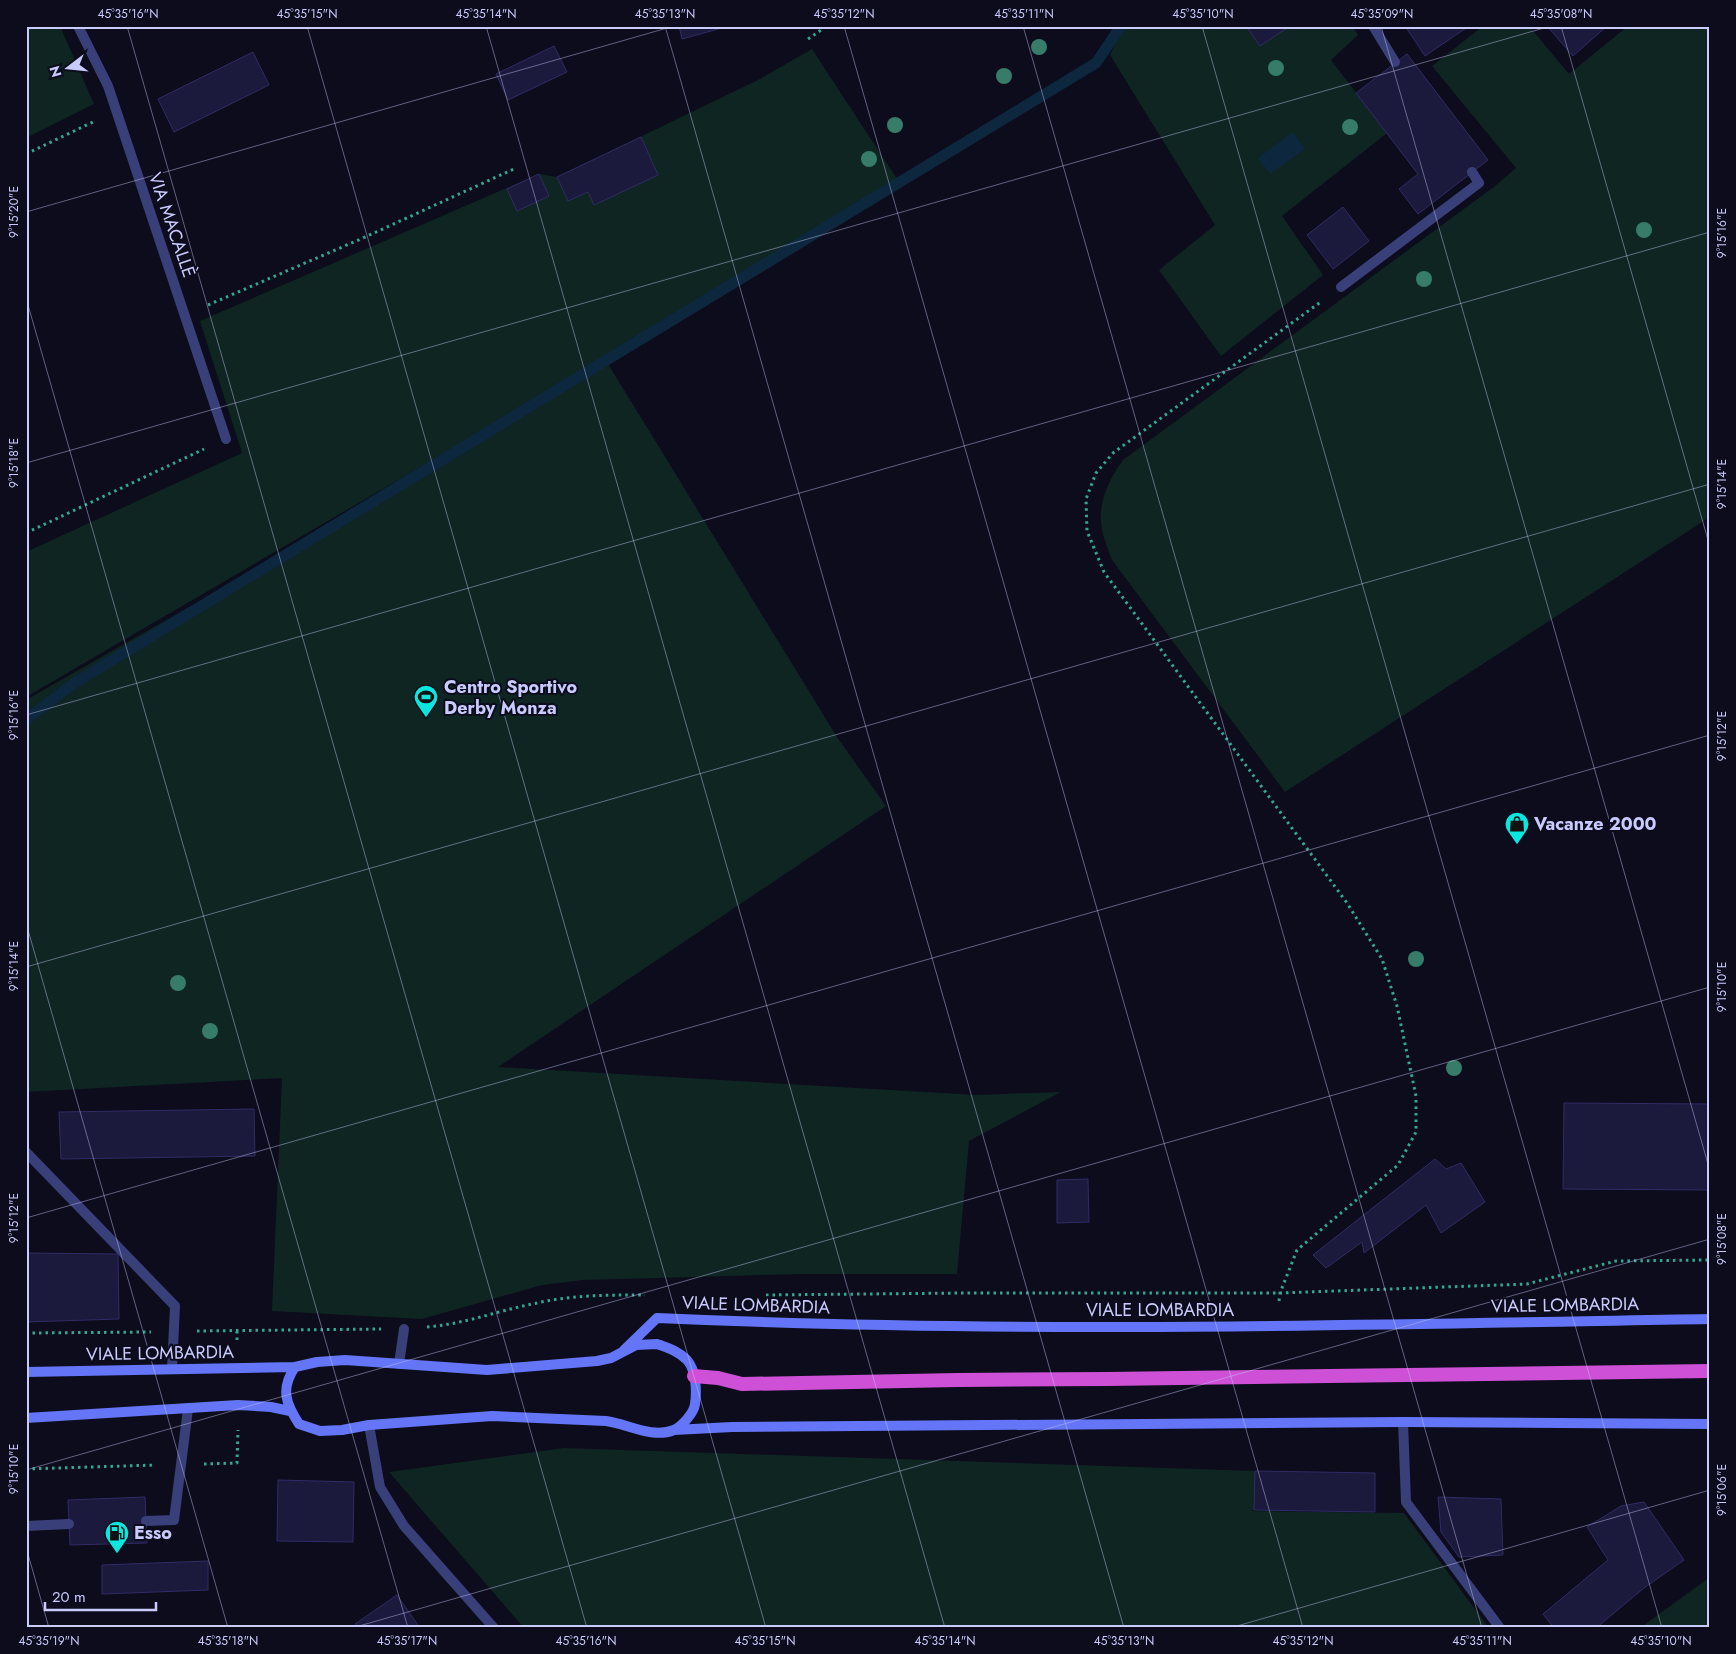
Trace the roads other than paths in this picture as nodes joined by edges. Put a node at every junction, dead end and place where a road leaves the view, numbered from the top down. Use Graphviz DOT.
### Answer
graph roads {
  1 [pos="78,26"];
  2 [pos="1373,26"];
  3 [pos="1395,62"];
  4 [pos="1472,172"];
  5 [pos="1341,287"];
  6 [pos="226,439"];
  7 [pos="26,1152"];
  8 [pos="1710,1319"];
  9 [pos="404,1329"];
  10 [pos="624,1350"];
  11 [pos="399,1364"];
  12 [pos="294,1367"];
  13 [pos="172,1369"];
  14 [pos="1710,1371"];
  15 [pos="26,1372"];
  16 [pos="694,1376"];
  17 [pos="188,1409"];
  18 [pos="290,1411"];
  19 [pos="26,1418"];
  20 [pos="1404,1422"];
  21 [pos="1710,1424"];
  22 [pos="369,1425"];
  23 [pos="674,1430"];
  24 [pos="146,1521"];
  25 [pos="69,1524"];
  26 [pos="26,1526"];
  27 [pos="494,1628"];
  28 [pos="1500,1628"];
  1 -- 6 [label="street, VIA MACALLÈ"];
  2 -- 3 [label="street"];
  4 -- 5 [label="street"];
  7 -- 13 [label="street"];
  8 -- 10 [label="main road, VIALE LOMBARDIA"];
  9 -- 11 [label="street"];
  10 -- 11 [label="main road, VIALE LOMBARDIA"];
  10 -- 16 [label="main road, VIALE LOMBARDIA"];
  11 -- 12 [label="main road, VIALE LOMBARDIA"];
  12 -- 13 [label="main road, VIALE LOMBARDIA"];
  12 -- 18 [label="main road"];
  13 -- 15 [label="main road, VIALE LOMBARDIA"];
  14 -- 16 [label="highway"];
  16 -- 23 [label="main road"];
  17 -- 18 [label="main road"];
  17 -- 19 [label="main road"];
  17 -- 24 [label="street"];
  18 -- 22 [label="main road"];
  20 -- 21 [label="main road"];
  20 -- 23 [label="main road"];
  20 -- 28 [label="street"];
  22 -- 23 [label="main road"];
  22 -- 27 [label="street"];
  25 -- 26 [label="street"];
}
